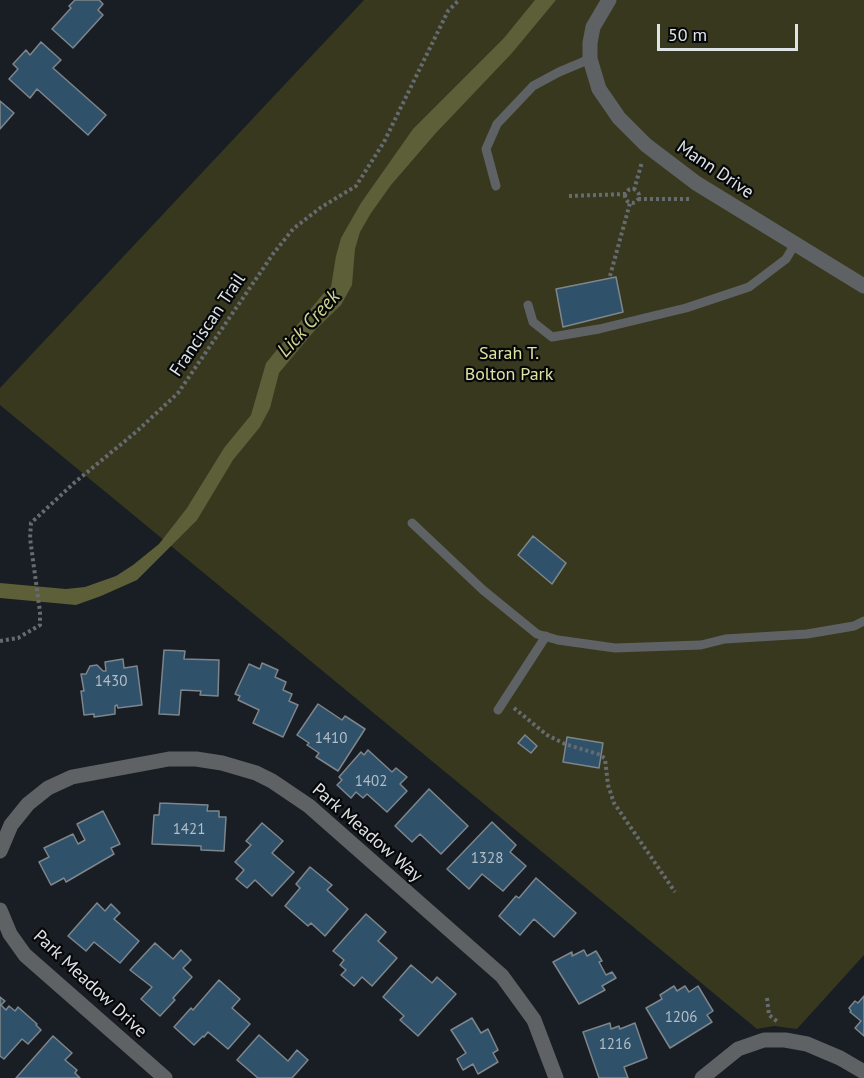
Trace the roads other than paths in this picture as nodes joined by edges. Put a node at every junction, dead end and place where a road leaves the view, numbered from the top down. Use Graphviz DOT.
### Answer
graph roads {
  1 [pos="609,0"];
  2 [pos="590,53"];
  3 [pos="496,186"];
  4 [pos="795,244"];
  5 [pos="864,286"];
  6 [pos="528,305"];
  7 [pos="412,523"];
  8 [pos="864,621"];
  9 [pos="546,636"];
  10 [pos="498,710"];
  11 [pos="1,843"];
  12 [pos="0,910"];
  13 [pos="864,1072"];
  14 [pos="165,1078"];
  15 [pos="556,1078"];
  16 [pos="702,1078"];
  1 -- 2 [label="street"];
  2 -- 3 [label="lane"];
  2 -- 4 [label="street, Mann Drive"];
  4 -- 5 [label="street, Mann Drive"];
  4 -- 6 [label="lane"];
  7 -- 9 [label="lane"];
  8 -- 9 [label="lane"];
  9 -- 10 [label="lane"];
  11 -- 15 [label="street, Park Meadow Way"];
  12 -- 14 [label="street, Park Meadow Drive"];
  13 -- 16 [label="street"];
}
